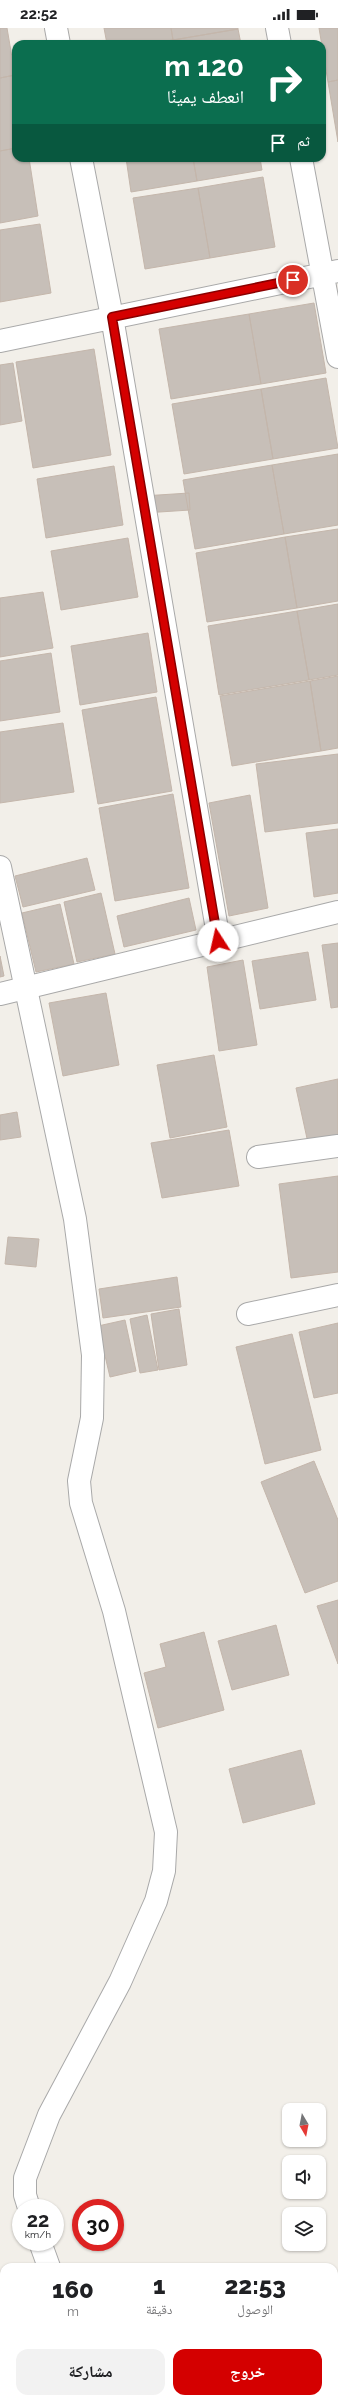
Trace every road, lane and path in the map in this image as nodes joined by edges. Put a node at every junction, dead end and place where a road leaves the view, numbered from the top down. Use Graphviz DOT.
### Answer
graph roads {
  1 [pos="56,28"];
  2 [pos="277,28"];
  3 [pos="58,40"];
  4 [pos="279,40"];
  5 [pos="82,162"];
  6 [pos="302,162"];
  7 [pos="330,272"];
  8 [pos="112,317"];
  9 [pos="0,341"];
  10 [pos="338,357"];
  11 [pos="0,867"];
  12 [pos="338,912"];
  13 [pos="218,941"];
  14 [pos="25,988"];
  15 [pos="0,994"];
  16 [pos="338,1146"];
  17 [pos="258,1156"];
  18 [pos="338,1295"];
  19 [pos="248,1314"];
  20 [pos="26,2199"];
  21 [pos="43,2251"];
  22 [pos="48,2263"];
  1 -- 3 [label="street"];
  2 -- 4 [label="street"];
  5 -- 8 [label="street"];
  6 -- 7 [label="street"];
  7 -- 8 [label="street"];
  7 -- 10 [label="street"];
  8 -- 9 [label="street"];
  8 -- 13 [label="street"];
  11 -- 14 [label="street"];
  12 -- 13 [label="street"];
  13 -- 14 [label="street"];
  14 -- 15 [label="street"];
  14 -- 20 [label="street"];
  16 -- 17 [label="street"];
  18 -- 19 [label="street"];
  21 -- 22 [label="street"];
}
